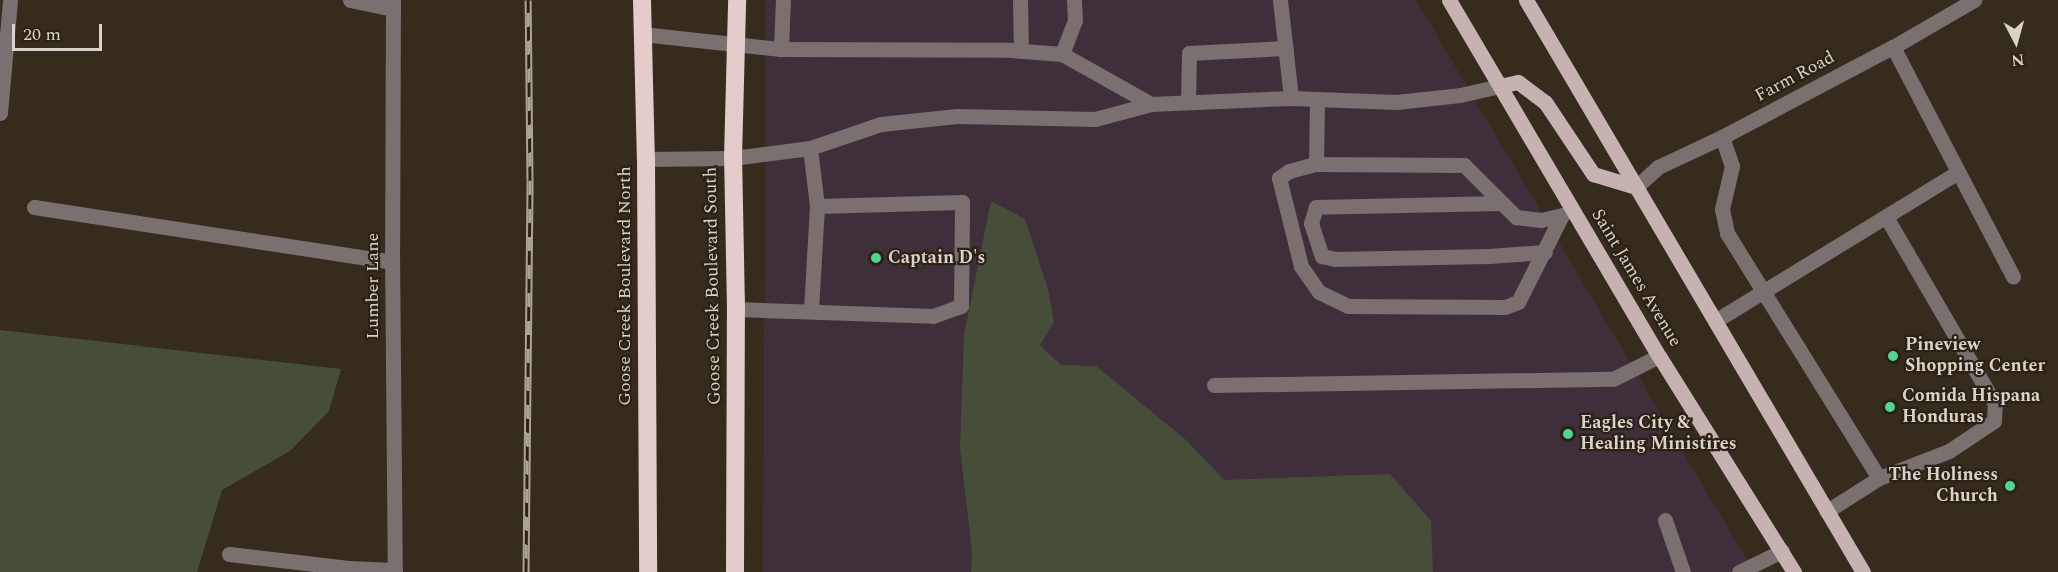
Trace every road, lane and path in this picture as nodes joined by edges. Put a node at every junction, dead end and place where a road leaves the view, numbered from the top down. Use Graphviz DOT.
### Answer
graph roads {
  1 [pos="10,0"];
  2 [pos="350,0"];
  3 [pos="642,0"];
  4 [pos="737,0"];
  5 [pos="783,0"];
  6 [pos="1020,0"];
  7 [pos="1074,0"];
  8 [pos="1280,0"];
  9 [pos="1449,0"];
  10 [pos="1526,0"];
  11 [pos="1974,0"];
  12 [pos="393,5"];
  13 [pos="642,34"];
  14 [pos="737,45"];
  15 [pos="1893,47"];
  16 [pos="1286,48"];
  17 [pos="781,50"];
  18 [pos="1021,51"];
  19 [pos="1062,54"];
  20 [pos="1500,86"];
  21 [pos="1291,98"];
  22 [pos="1317,99"];
  23 [pos="1188,102"];
  24 [pos="1151,104"];
  25 [pos="0,113"];
  26 [pos="1722,137"];
  27 [pos="810,148"];
  28 [pos="733,158"];
  29 [pos="646,159"];
  30 [pos="1316,164"];
  31 [pos="1958,172"];
  32 [pos="1636,187"];
  33 [pos="1501,203"];
  34 [pos="817,206"];
  35 [pos="34,207"];
  36 [pos="1567,212"];
  37 [pos="1886,217"];
  38 [pos="1545,252"];
  39 [pos="392,262"];
  40 [pos="2013,277"];
  41 [pos="1763,292"];
  42 [pos="736,309"];
  43 [pos="811,311"];
  44 [pos="1715,321"];
  45 [pos="1659,356"];
  46 [pos="1214,385"];
  47 [pos="1880,478"];
  48 [pos="1827,511"];
  49 [pos="1665,520"];
  50 [pos="1782,551"];
  51 [pos="229,554"];
  52 [pos="395,571"];
  53 [pos="648,572"];
  54 [pos="735,572"];
  55 [pos="1683,572"];
  56 [pos="1739,572"];
  57 [pos="1794,572"];
  58 [pos="1804,572"];
  59 [pos="1863,572"];
  1 -- 25 [label="street"];
  2 -- 12 [label="street"];
  3 -- 13 [label="highway, Goose Creek Boulevard North"];
  4 -- 14 [label="highway, Goose Creek Boulevard South"];
  5 -- 17 [label="street"];
  6 -- 18 [label="street"];
  7 -- 19 [label="street"];
  8 -- 16 [label="street"];
  9 -- 20 [label="main road, Saint James Avenue"];
  10 -- 32 [label="main road"];
  11 -- 15 [label="street, Farm Road"];
  12 -- 39 [label="street, Lumber Lane"];
  13 -- 14 [label="street"];
  13 -- 29 [label="highway, Goose Creek Boulevard North"];
  14 -- 17 [label="street"];
  14 -- 28 [label="highway, Goose Creek Boulevard South"];
  15 -- 26 [label="street, Farm Road"];
  15 -- 31 [label="street"];
  16 -- 21 [label="street"];
  16 -- 23 [label="street"];
  17 -- 18 [label="street"];
  18 -- 19 [label="street"];
  19 -- 24 [label="street"];
  20 -- 22 [label="street"];
  20 -- 32 [label="main road"];
  20 -- 36 [label="main road, Saint James Avenue"];
  21 -- 22 [label="street"];
  21 -- 23 [label="street"];
  22 -- 30 [label="street"];
  23 -- 24 [label="street"];
  24 -- 27 [label="street"];
  26 -- 32 [label="street, Farm Road"];
  26 -- 41 [label="street"];
  27 -- 28 [label="street"];
  27 -- 34 [label="street"];
  28 -- 29 [label="street"];
  28 -- 42 [label="highway, Goose Creek Boulevard South"];
  29 -- 53 [label="highway, Goose Creek Boulevard North"];
  30 -- 33 [label="street"];
  30 -- 38 [label="street"];
  31 -- 37 [label="street"];
  31 -- 40 [label="street"];
  32 -- 44 [label="main road"];
  33 -- 36 [label="street"];
  33 -- 38 [label="street"];
  34 -- 43 [label="street"];
  34 -- 43 [label="street"];
  35 -- 39 [label="street"];
  36 -- 38 [label="street"];
  36 -- 45 [label="main road, Saint James Avenue"];
  37 -- 41 [label="street"];
  37 -- 47 [label="street"];
  39 -- 52 [label="street, Lumber Lane"];
  41 -- 44 [label="street"];
  41 -- 47 [label="street"];
  42 -- 43 [label="street"];
  42 -- 54 [label="highway, Goose Creek Boulevard South"];
  44 -- 48 [label="main road"];
  45 -- 46 [label="street"];
  45 -- 50 [label="main road, Saint James Avenue"];
  47 -- 48 [label="street"];
  48 -- 59 [label="main road"];
  49 -- 55 [label="street"];
  50 -- 56 [label="street"];
  50 -- 57 [label="main road, Saint James Avenue"];
  50 -- 58 [label="main road"];
  51 -- 52 [label="street"];
}
